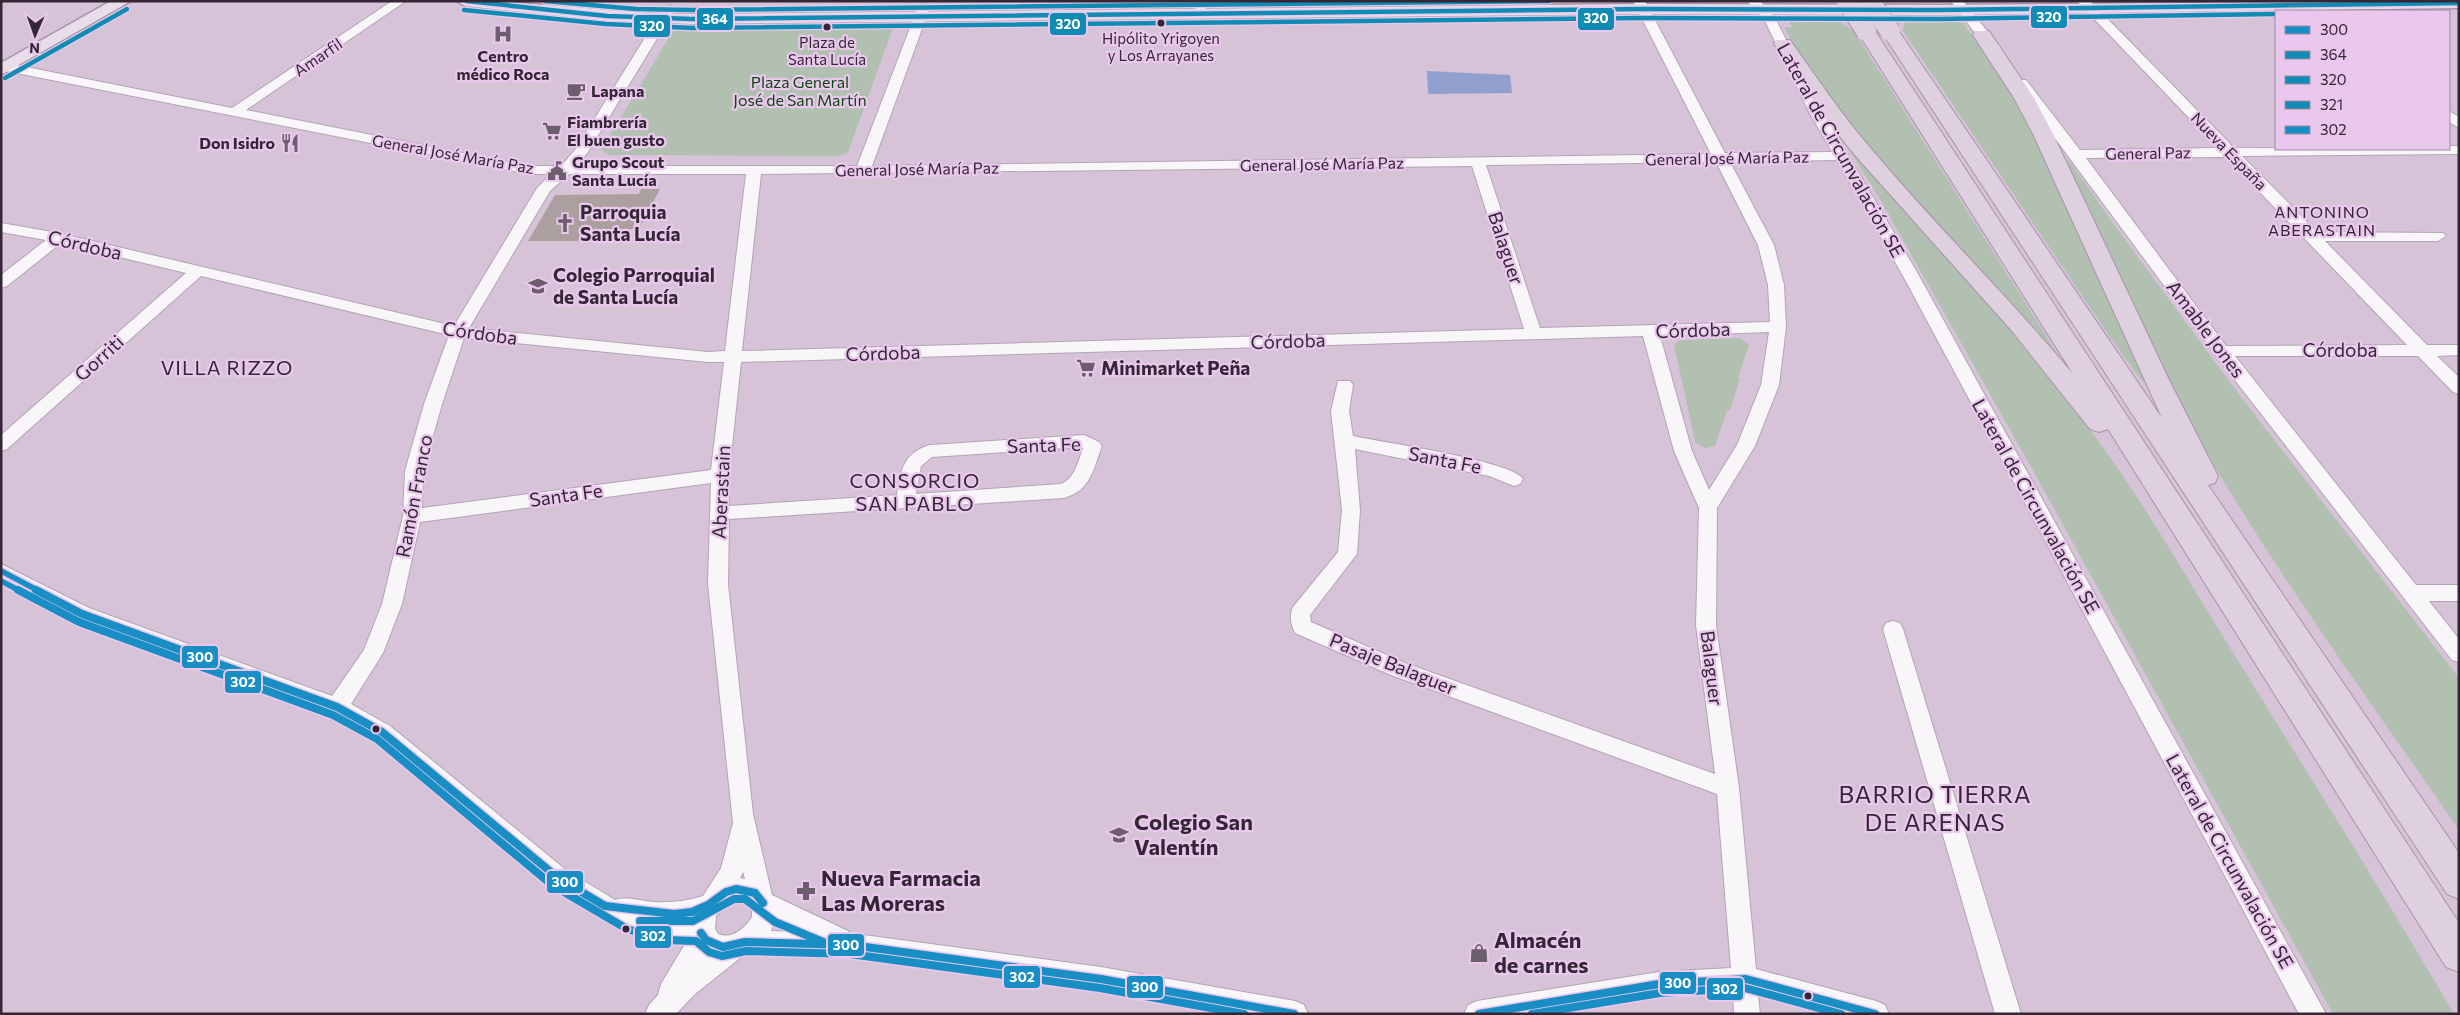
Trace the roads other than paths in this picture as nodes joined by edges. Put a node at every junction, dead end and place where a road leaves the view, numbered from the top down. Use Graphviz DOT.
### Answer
graph roads {
  1 [pos="124,1"];
  2 [pos="400,1"];
  3 [pos="465,1"];
  4 [pos="1463,1"];
  5 [pos="1847,1"];
  6 [pos="1870,1"];
  7 [pos="525,3"];
  8 [pos="2086,4"];
  9 [pos="2459,4"];
  10 [pos="1642,5"];
  11 [pos="1960,5"];
  12 [pos="1200,6"];
  13 [pos="1757,6"];
  14 [pos="2318,6"];
  15 [pos="923,11"];
  16 [pos="666,14"];
  17 [pos="1982,34"];
  18 [pos="1782,44"];
  19 [pos="3,67"];
  20 [pos="235,112"];
  21 [pos="2459,150"];
  22 [pos="2230,152"];
  23 [pos="2077,154"];
  24 [pos="1842,156"];
  25 [pos="1720,157"];
  26 [pos="1478,162"];
  27 [pos="754,170"];
  28 [pos="863,170"];
  29 [pos="564,171"];
  30 [pos="1,228"];
  31 [pos="2438,236"];
  32 [pos="2312,237"];
  33 [pos="58,238"];
  34 [pos="196,272"];
  35 [pos="1,284"];
  36 [pos="1778,327"];
  37 [pos="1650,331"];
  38 [pos="458,332"];
  39 [pos="1534,334"];
  40 [pos="2423,350"];
  41 [pos="2459,350"];
  42 [pos="2222,351"];
  43 [pos="732,357"];
  44 [pos="1344,385"];
  45 [pos="2459,388"];
  46 [pos="1345,441"];
  47 [pos="1,445"];
  48 [pos="720,475"];
  49 [pos="1514,479"];
  50 [pos="906,500"];
  51 [pos="1708,508"];
  52 [pos="720,513"];
  53 [pos="412,516"];
  54 [pos="2206,560"];
  55 [pos="1,571"];
  56 [pos="2412,593"];
  57 [pos="2459,593"];
  58 [pos="2269,599"];
  59 [pos="1893,629"];
  60 [pos="2459,654"];
  61 [pos="2320,676"];
  62 [pos="337,706"];
  63 [pos="1728,788"];
  64 [pos="742,814"];
  65 [pos="2380,833"];
  66 [pos="2459,865"];
  67 [pos="2459,883"];
  68 [pos="712,901"];
  69 [pos="762,901"];
  70 [pos="605,906"];
  71 [pos="702,934"];
  72 [pos="739,944"];
  73 [pos="852,945"];
  74 [pos="2459,955"];
  75 [pos="2459,978"];
  76 [pos="1746,979"];
  77 [pos="661,1011"];
  78 [pos="1295,1014"];
  79 [pos="1477,1014"];
  80 [pos="1747,1014"];
  81 [pos="1876,1014"];
  82 [pos="2008,1014"];
  83 [pos="2313,1014"];
  1 -- 19 [label="main road"];
  2 -- 20 [label="street, Amarfil"];
  3 -- 7 [label="main road"];
  4 -- 12 [label="main road"];
  5 -- 54 [label="highway, bridge"];
  6 -- 58 [label="highway, bridge"];
  7 -- 16 [label="main road"];
  8 -- 11 [label="main road"];
  8 -- 14 [label="main road"];
  8 -- 22 [label="street, Nueva España"];
  9 -- 14 [label="main road"];
  10 -- 12 [label="main road"];
  10 -- 13 [label="main road"];
  10 -- 25 [label="street"];
  11 -- 13 [label="main road"];
  11 -- 17 [label="street, Amable Jones"];
  12 -- 15 [label="main road"];
  13 -- 18 [label="street, Lateral de Circunvalación SE"];
  15 -- 16 [label="main road"];
  15 -- 28 [label="street"];
  16 -- 29 [label="street, Ramón Franco"];
  17 -- 23 [label="street, Amable Jones"];
  17 -- 58 [label="highway"];
  18 -- 24 [label="street, Lateral de Circunvalación SE"];
  18 -- 54 [label="highway"];
  19 -- 20 [label="street, General José María Paz"];
  20 -- 29 [label="street, General José María Paz"];
  21 -- 22 [label="street, General Paz"];
  22 -- 23 [label="street, General Paz"];
  22 -- 32 [label="street, Nueva España"];
  23 -- 42 [label="street, Amable Jones"];
  24 -- 25 [label="street, General José María Paz"];
  24 -- 83 [label="street, Lateral de Circunvalación SE"];
  25 -- 26 [label="street, General José María Paz"];
  25 -- 36 [label="street"];
  26 -- 28 [label="street, General José María Paz"];
  26 -- 39 [label="street, Balaguer"];
  27 -- 28 [label="street, General José María Paz"];
  27 -- 29 [label="street, General José María Paz"];
  27 -- 43 [label="street, Aberastain"];
  29 -- 38 [label="street, Ramón Franco"];
  30 -- 33 [label="street, Córdoba"];
  31 -- 32 [label="street"];
  32 -- 40 [label="street, Nueva España"];
  33 -- 34 [label="street, Córdoba"];
  33 -- 35 [label="street"];
  34 -- 38 [label="street, Córdoba"];
  34 -- 47 [label="street, Gorriti"];
  36 -- 37 [label="street, Córdoba"];
  36 -- 51 [label="street"];
  37 -- 39 [label="street, Córdoba"];
  37 -- 51 [label="street, Balaguer"];
  38 -- 43 [label="street, Córdoba"];
  38 -- 53 [label="street, Ramón Franco"];
  39 -- 43 [label="street, Córdoba"];
  40 -- 41 [label="street, Córdoba"];
  40 -- 42 [label="street, Córdoba"];
  40 -- 45 [label="street, Nueva España"];
  42 -- 56 [label="street, Amable Jones"];
  43 -- 48 [label="street, Aberastain"];
  44 -- 46 [label="street, Pasaje Balaguer"];
  46 -- 49 [label="street, Santa Fe"];
  46 -- 63 [label="street, Pasaje Balaguer"];
  48 -- 52 [label="street, Aberastain"];
  48 -- 53 [label="street, Santa Fe"];
  50 -- 50 [label="street, Santa Fe"];
  50 -- 52 [label="street, Santa Fe"];
  51 -- 63 [label="street, Balaguer"];
  52 -- 64 [label="street, Aberastain"];
  53 -- 62 [label="street, Ramón Franco"];
  54 -- 65 [label="highway"];
  55 -- 62 [label="street"];
  56 -- 57 [label="street"];
  56 -- 60 [label="street, Amable Jones"];
  58 -- 61 [label="highway"];
  59 -- 82 [label="street"];
  61 -- 66 [label="highway"];
  61 -- 67 [label="highway"];
  62 -- 70 [label="street"];
  63 -- 76 [label="street, Balaguer"];
  64 -- 68 [label="street, Aberastain"];
  64 -- 69 [label="street, Aberastain"];
  65 -- 74 [label="highway"];
  65 -- 75 [label="highway"];
  68 -- 69 [label="street"];
  68 -- 70 [label="street"];
  68 -- 71 [label="street"];
  69 -- 72 [label="street"];
  69 -- 73 [label="street"];
  70 -- 71 [label="street"];
  71 -- 72 [label="street"];
  71 -- 77 [label="street"];
  72 -- 73 [label="street"];
  72 -- 77 [label="street"];
  73 -- 78 [label="street"];
  76 -- 79 [label="street"];
  76 -- 80 [label="street, Balaguer"];
  76 -- 81 [label="street"];
}
